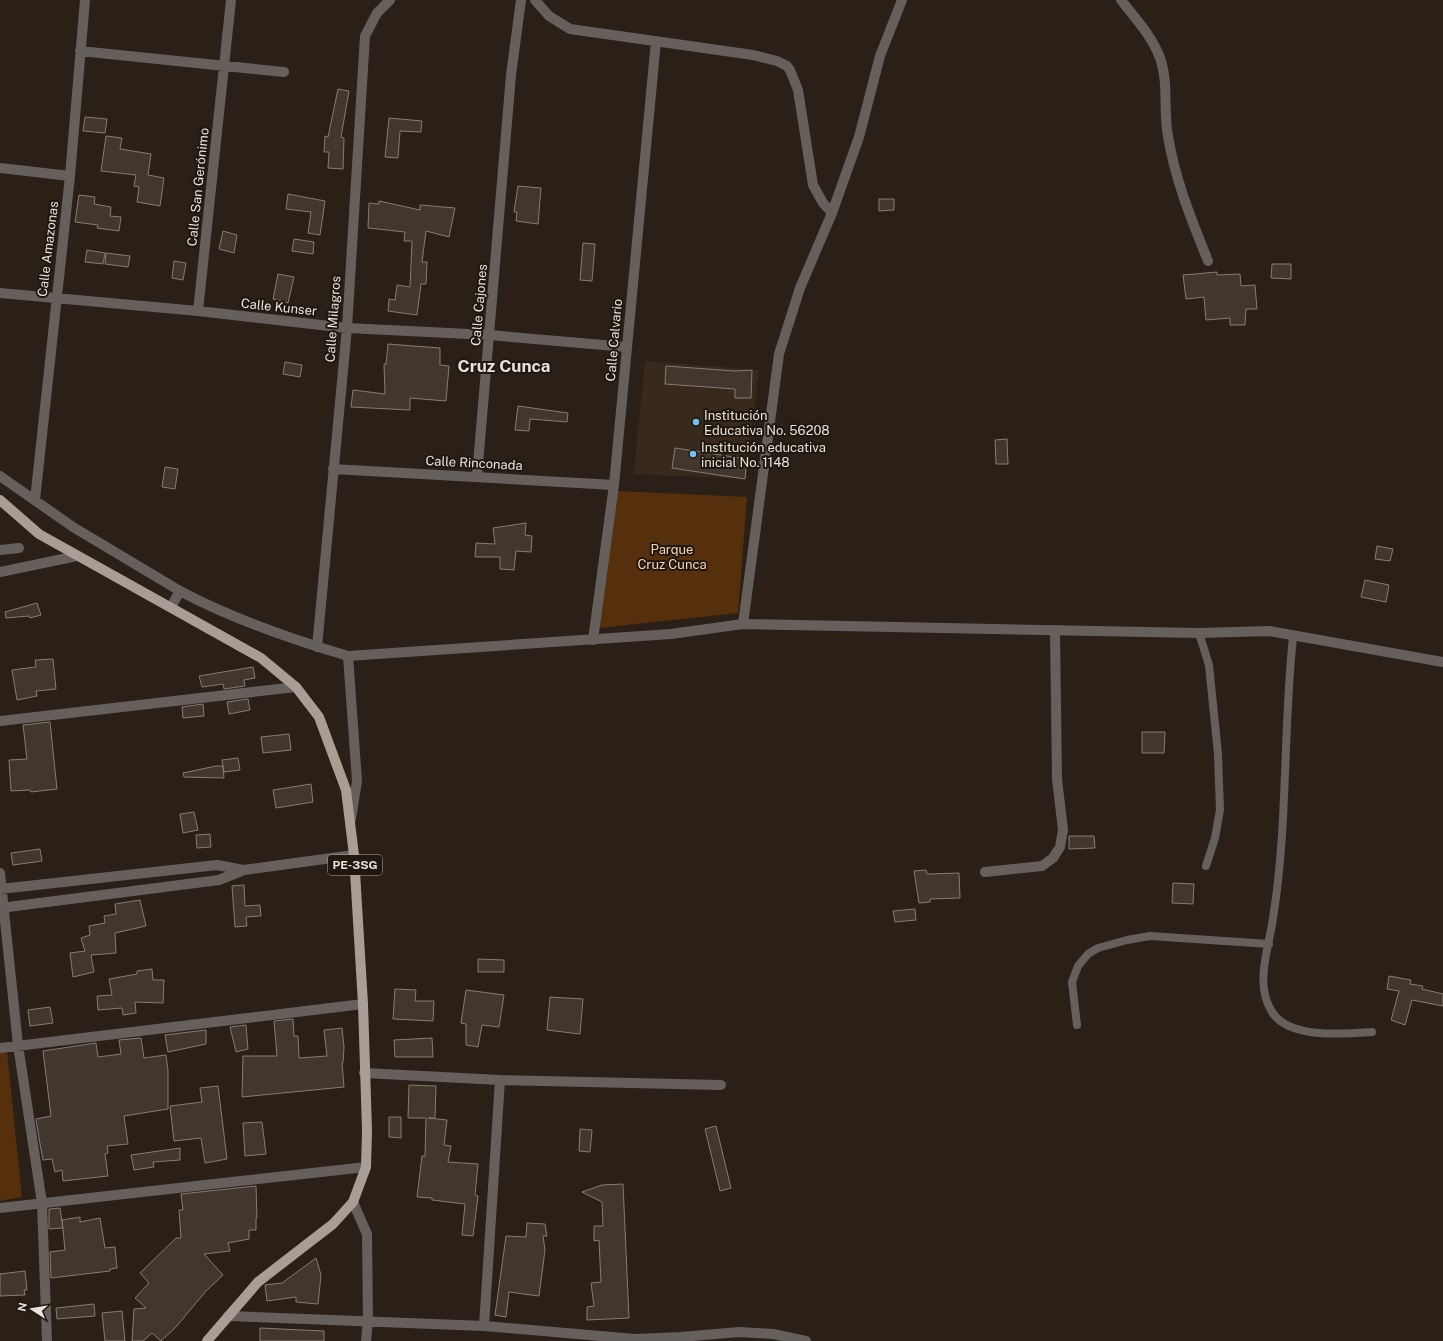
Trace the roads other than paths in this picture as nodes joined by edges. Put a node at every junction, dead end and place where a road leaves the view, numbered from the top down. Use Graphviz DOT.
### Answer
graph roads {
  1 [pos="85,0"];
  2 [pos="231,0"];
  3 [pos="390,0"];
  4 [pos="521,0"];
  5 [pos="535,0"];
  6 [pos="902,0"];
  7 [pos="1121,0"];
  8 [pos="656,41"];
  9 [pos="80,52"];
  10 [pos="224,66"];
  11 [pos="284,72"];
  12 [pos="0,168"];
  13 [pos="70,176"];
  14 [pos="832,213"];
  15 [pos="1208,261"];
  16 [pos="0,293"];
  17 [pos="56,299"];
  18 [pos="198,311"];
  19 [pos="347,328"];
  20 [pos="489,335"];
  21 [pos="626,347"];
  22 [pos="333,469"];
  23 [pos="0,476"];
  24 [pos="477,476"];
  25 [pos="614,485"];
  26 [pos="0,500"];
  27 [pos="35,500"];
  28 [pos="19,548"];
  29 [pos="0,550"];
  30 [pos="77,556"];
  31 [pos="0,572"];
  32 [pos="180,591"];
  33 [pos="171,607"];
  34 [pos="743,624"];
  35 [pos="1056,630"];
  36 [pos="1199,632"];
  37 [pos="1293,637"];
  38 [pos="593,640"];
  39 [pos="317,647"];
  40 [pos="348,656"];
  41 [pos="1443,662"];
  42 [pos="296,687"];
  43 [pos="0,721"];
  44 [pos="350,825"];
  45 [pos="354,855"];
  46 [pos="1206,866"];
  47 [pos="244,870"];
  48 [pos="986,872"];
  49 [pos="0,873"];
  50 [pos="125,876"];
  51 [pos="1,889"];
  52 [pos="128,892"];
  53 [pos="2,908"];
  54 [pos="1269,944"];
  55 [pos="363,1004"];
  56 [pos="1077,1025"];
  57 [pos="1372,1032"];
  58 [pos="18,1045"];
  59 [pos="0,1048"];
  60 [pos="364,1073"];
  61 [pos="500,1080"];
  62 [pos="721,1086"];
  63 [pos="366,1167"];
  64 [pos="353,1202"];
  65 [pos="42,1203"];
  66 [pos="0,1208"];
  67 [pos="228,1316"];
  68 [pos="368,1321"];
  69 [pos="484,1326"];
  70 [pos="47,1341"];
  71 [pos="207,1341"];
  72 [pos="366,1341"];
  73 [pos="806,1341"];
  1 -- 9 [label="street, Calle Amazonas"];
  2 -- 10 [label="street, Calle San Gerónimo"];
  3 -- 19 [label="street, Calle Milagros"];
  4 -- 20 [label="street, Calle Cajones"];
  5 -- 8 [label="street"];
  6 -- 14 [label="street"];
  7 -- 15 [label="street"];
  8 -- 14 [label="street"];
  8 -- 21 [label="street, Calle Calvario"];
  9 -- 10 [label="street"];
  9 -- 13 [label="street, Calle Amazonas"];
  10 -- 11 [label="street"];
  10 -- 18 [label="street, Calle San Gerónimo"];
  12 -- 13 [label="street"];
  13 -- 17 [label="street, Calle Amazonas"];
  14 -- 34 [label="street"];
  16 -- 17 [label="street, Calle Kunser"];
  17 -- 18 [label="street, Calle Kunser"];
  17 -- 27 [label="street, Calle Amazonas"];
  18 -- 19 [label="street, Calle Kunser"];
  19 -- 20 [label="street, Calle Kunser"];
  19 -- 22 [label="street, Calle Milagros"];
  20 -- 21 [label="street, Calle Kunser"];
  20 -- 24 [label="street, Calle Cajones"];
  21 -- 25 [label="street, Calle Calvario"];
  22 -- 24 [label="street, Calle Rinconada"];
  22 -- 39 [label="street, Calle Milagros"];
  23 -- 27 [label="street"];
  24 -- 25 [label="street, Calle Rinconada"];
  25 -- 38 [label="street, Calle Calvario"];
  26 -- 30 [label="main road, PE-3SG"];
  27 -- 32 [label="street"];
  28 -- 29 [label="street"];
  30 -- 31 [label="street"];
  30 -- 33 [label="main road, PE-3SG"];
  32 -- 33 [label="street"];
  32 -- 39 [label="street"];
  33 -- 42 [label="main road, PE-3SG"];
  34 -- 35 [label="street"];
  34 -- 38 [label="street"];
  35 -- 36 [label="street"];
  35 -- 48 [label="street"];
  36 -- 37 [label="street"];
  36 -- 46 [label="lane"];
  37 -- 41 [label="street"];
  37 -- 54 [label="lane"];
  38 -- 40 [label="street"];
  39 -- 40 [label="street"];
  40 -- 44 [label="street"];
  42 -- 43 [label="street"];
  42 -- 44 [label="main road, PE-3SG"];
  44 -- 45 [label="main road, PE-3SG"];
  45 -- 47 [label="street"];
  45 -- 55 [label="main road, PE-3SG"];
  47 -- 50 [label="street"];
  47 -- 52 [label="street"];
  49 -- 51 [label="street"];
  50 -- 51 [label="street"];
  50 -- 52 [label="street"];
  51 -- 53 [label="street"];
  52 -- 53 [label="street"];
  53 -- 58 [label="street"];
  54 -- 56 [label="lane"];
  54 -- 57 [label="lane"];
  55 -- 58 [label="street"];
  55 -- 60 [label="main road, PE-3SG"];
  58 -- 59 [label="street"];
  58 -- 65 [label="street"];
  60 -- 61 [label="street"];
  60 -- 63 [label="main road, PE-3SG"];
  61 -- 62 [label="street"];
  61 -- 69 [label="street"];
  63 -- 64 [label="main road, PE-3SG"];
  63 -- 65 [label="street"];
  64 -- 67 [label="main road, PE-3SG"];
  64 -- 68 [label="street"];
  65 -- 66 [label="street"];
  65 -- 70 [label="street"];
  67 -- 68 [label="street"];
  67 -- 71 [label="main road, PE-3SG"];
  68 -- 69 [label="street"];
  68 -- 72 [label="street"];
  69 -- 73 [label="street"];
}
